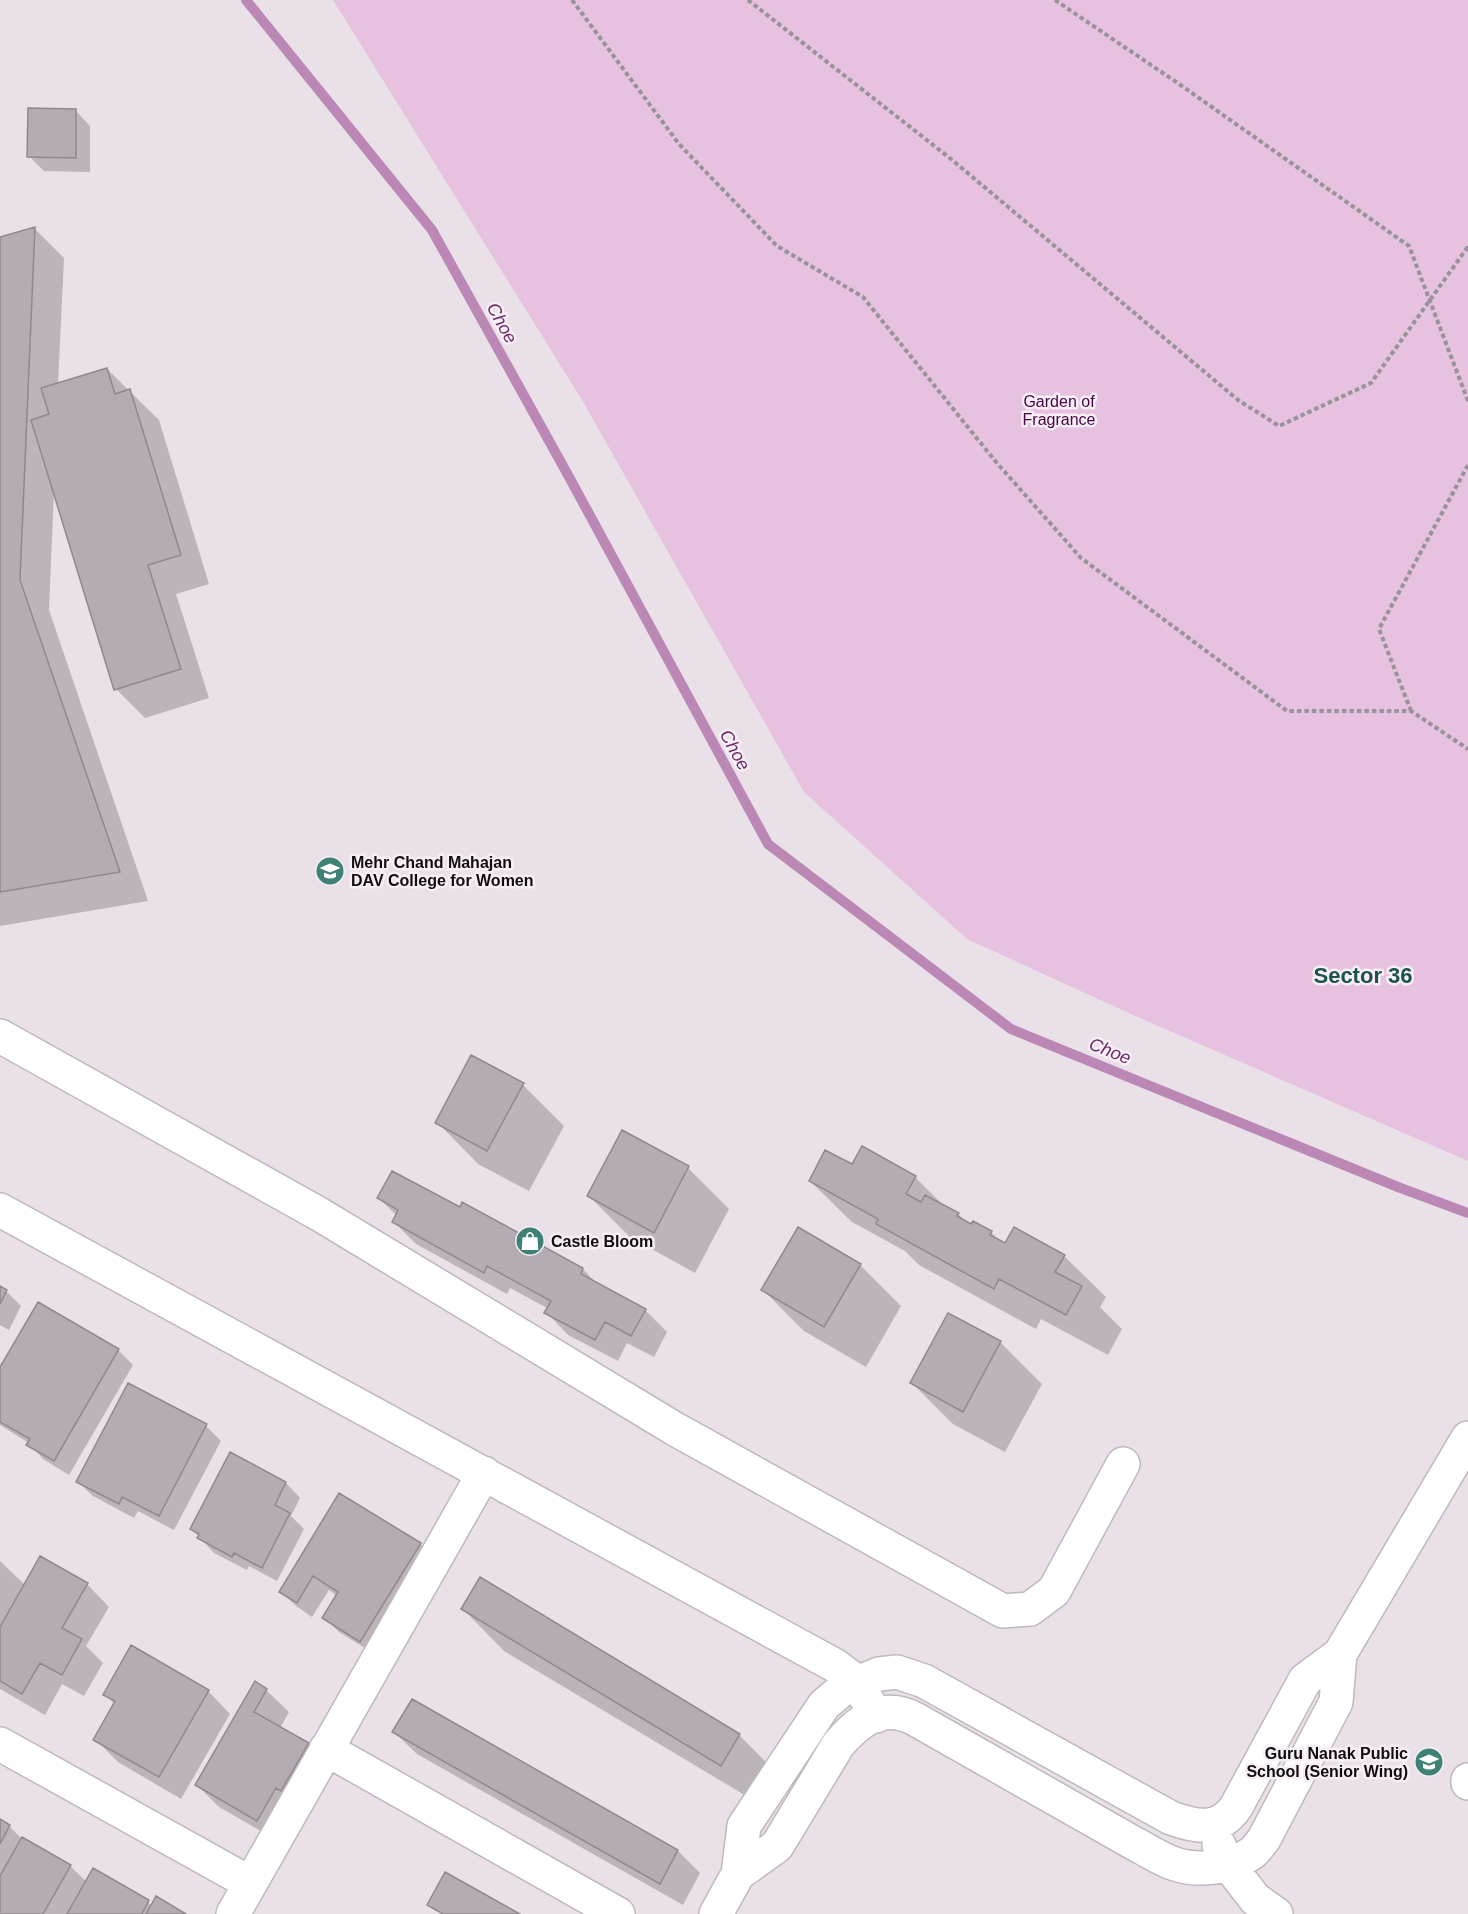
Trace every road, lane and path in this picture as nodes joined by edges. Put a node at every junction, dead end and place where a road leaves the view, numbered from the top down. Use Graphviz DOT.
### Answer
graph roads {
  1 [pos="572,0"];
  2 [pos="748,0"];
  3 [pos="1055,0"];
  4 [pos="1468,250"];
  5 [pos="1430,300"];
  6 [pos="1468,401"];
  7 [pos="1468,465"];
  8 [pos="1411,711"];
  9 [pos="1468,749"];
  10 [pos="0,1036"];
  11 [pos="0,1210"];
  12 [pos="1468,1438"];
  13 [pos="1123,1464"];
  14 [pos="484,1473"];
  15 [pos="1340,1654"];
  16 [pos="857,1682"];
  17 [pos="876,1716"];
  18 [pos="0,1744"];
  19 [pos="326,1749"];
  20 [pos="1209,1825"];
  21 [pos="1228,1864"];
  22 [pos="738,1874"];
  23 [pos="250,1883"];
  24 [pos="233,1914"];
  25 [pos="618,1914"];
  26 [pos="716,1914"];
  27 [pos="1276,1914"];
  1 -- 8 [label="path"];
  2 -- 5 [label="path"];
  3 -- 5 [label="path"];
  4 -- 5 [label="path"];
  5 -- 6 [label="path"];
  7 -- 8 [label="path"];
  8 -- 9 [label="path"];
  10 -- 13 [label="street"];
  11 -- 14 [label="street"];
  12 -- 15 [label="street"];
  14 -- 16 [label="street"];
  14 -- 19 [label="street"];
  15 -- 20 [label="street"];
  15 -- 21 [label="street"];
  16 -- 17 [label="street"];
  16 -- 20 [label="street"];
  16 -- 22 [label="street"];
  17 -- 21 [label="street"];
  17 -- 22 [label="street"];
  18 -- 23 [label="street"];
  19 -- 23 [label="street"];
  19 -- 25 [label="street"];
  20 -- 21 [label="street"];
  21 -- 27 [label="street"];
  22 -- 26 [label="street"];
  23 -- 24 [label="street"];
}
